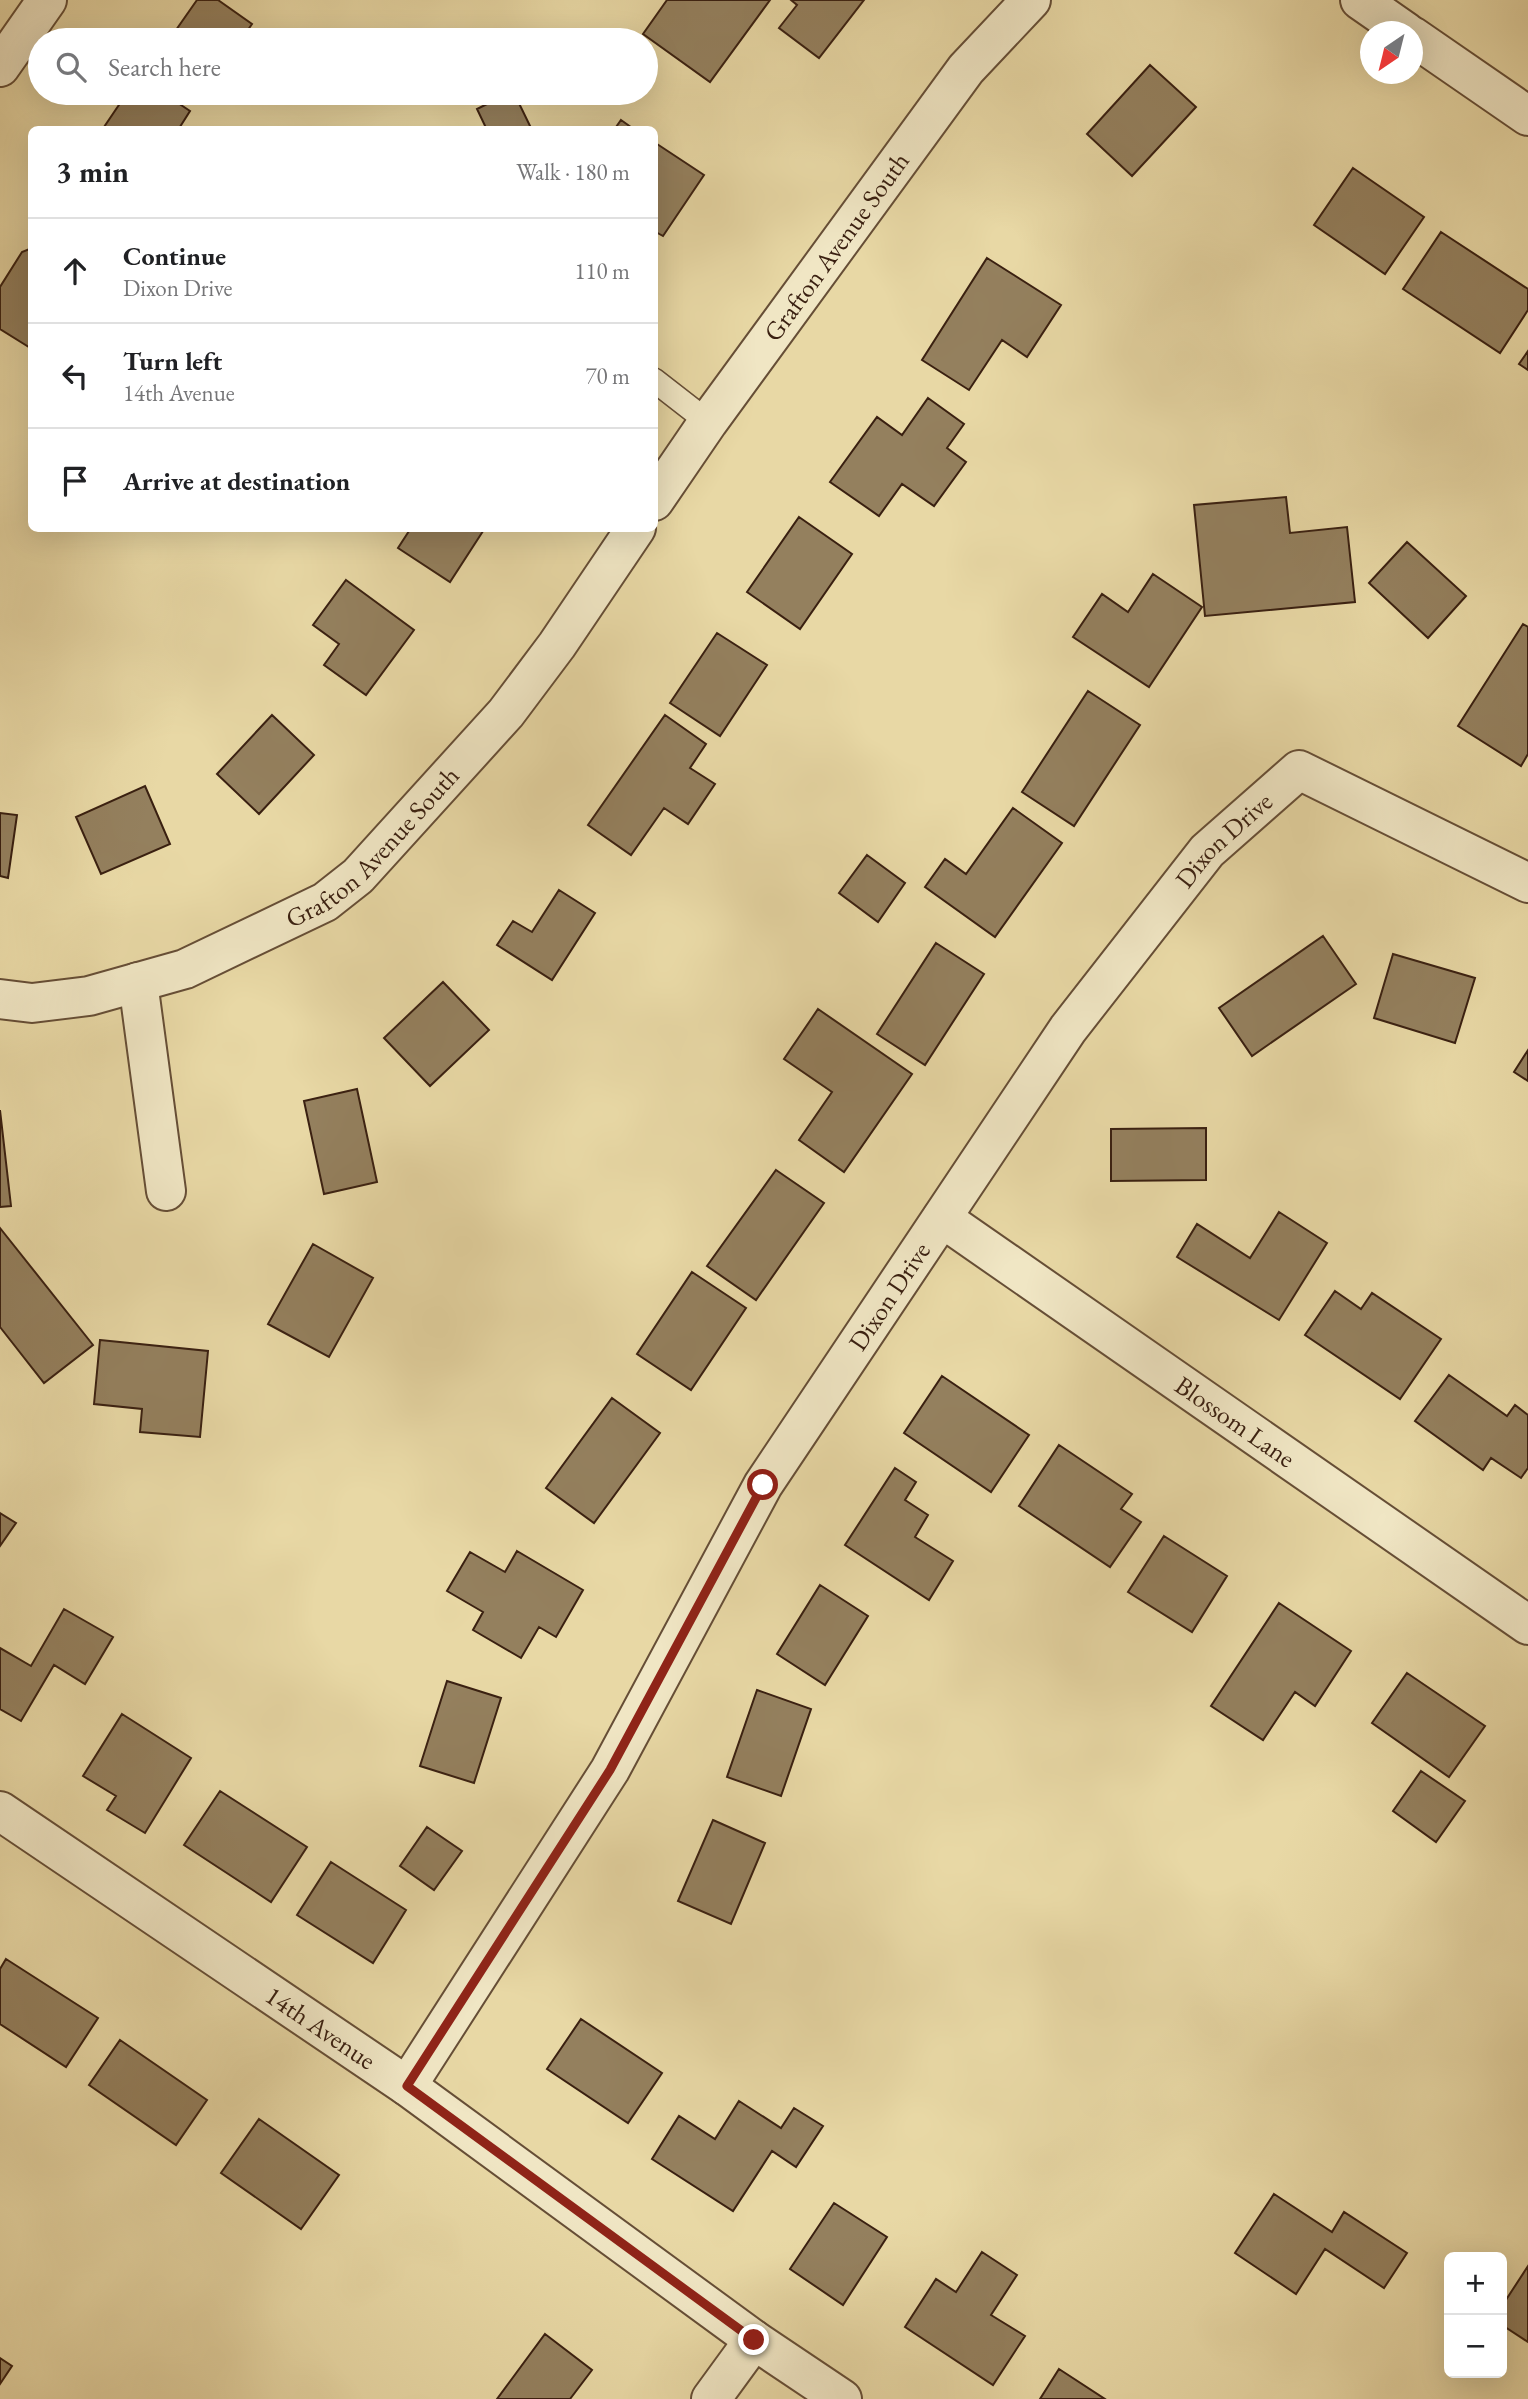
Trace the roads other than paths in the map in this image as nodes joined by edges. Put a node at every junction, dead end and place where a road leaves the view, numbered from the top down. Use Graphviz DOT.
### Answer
graph roads {
  1 [pos="47,0"];
  2 [pos="1031,0"];
  3 [pos="1360,0"];
  4 [pos="1390,21"];
  5 [pos="1423,44"];
  6 [pos="0,67"];
  7 [pos="1528,116"];
  8 [pos="658,383"];
  9 [pos="708,422"];
  10 [pos="658,495"];
  11 [pos="633,532"];
  12 [pos="1528,883"];
  13 [pos="138,982"];
  14 [pos="0,999"];
  15 [pos="166,1191"];
  16 [pos="942,1218"];
  17 [pos="1528,1625"];
  18 [pos="0,1811"];
  19 [pos="407,2086"];
  20 [pos="754,2340"];
  21 [pos="711,2399"];
  22 [pos="842,2399"];
  1 -- 6 [label="street"];
  2 -- 9 [label="street, Grafton Avenue South"];
  3 -- 4 [label="street"];
  5 -- 7 [label="street"];
  8 -- 9 [label="lane"];
  9 -- 10 [label="street, Grafton Avenue South"];
  11 -- 13 [label="street, Grafton Avenue South"];
  12 -- 16 [label="street, Dixon Drive"];
  13 -- 14 [label="street, Grafton Avenue South"];
  13 -- 15 [label="street"];
  16 -- 17 [label="street, Blossom Lane"];
  16 -- 19 [label="street, Dixon Drive"];
  18 -- 19 [label="street, 14th Avenue"];
  19 -- 20 [label="street, 14th Avenue"];
  20 -- 21 [label="street"];
  20 -- 22 [label="street, 14th Avenue"];
}
